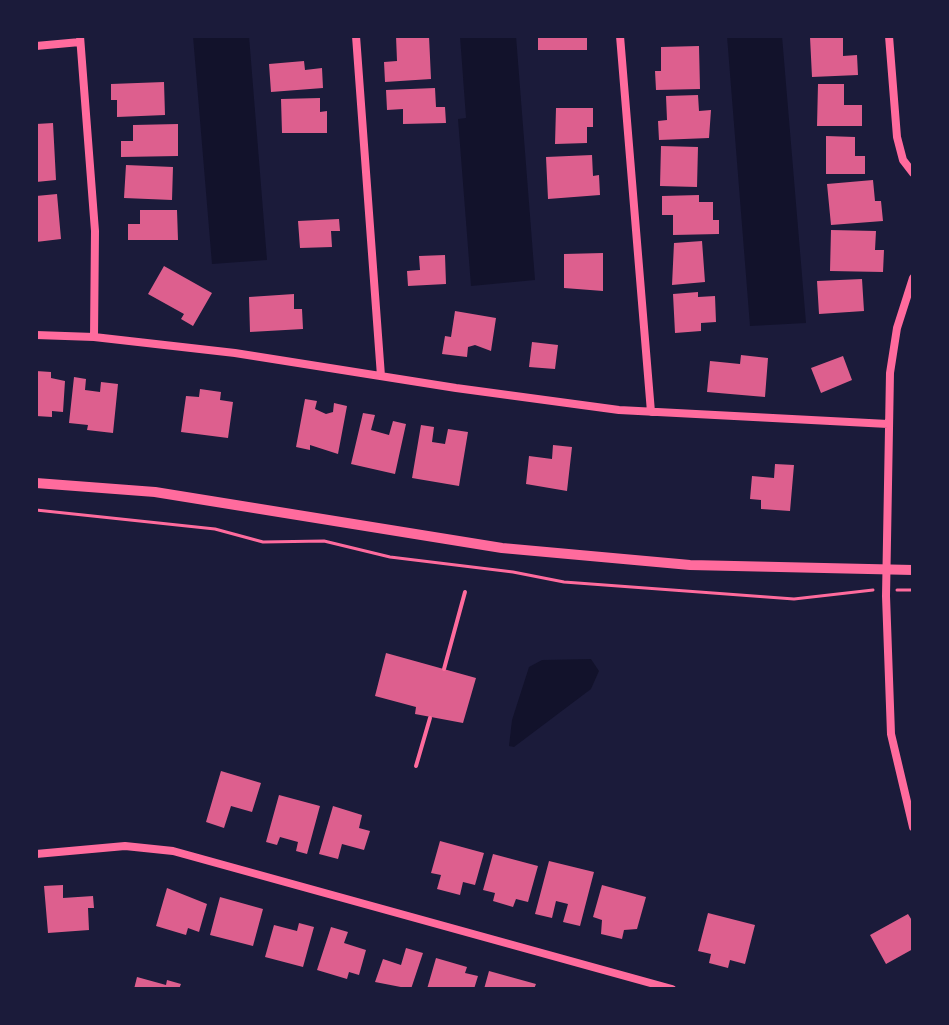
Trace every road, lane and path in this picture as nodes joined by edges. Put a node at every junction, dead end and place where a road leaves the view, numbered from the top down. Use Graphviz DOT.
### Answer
graph roads {
  1 [pos="356,36"];
  2 [pos="620,36"];
  3 [pos="889,36"];
  4 [pos="80,39"];
  5 [pos="36,46"];
  6 [pos="913,173"];
  7 [pos="913,278"];
  8 [pos="36,335"];
  9 [pos="94,337"];
  10 [pos="381,376"];
  11 [pos="651,412"];
  12 [pos="888,424"];
  13 [pos="36,483"];
  14 [pos="36,510"];
  15 [pos="913,570"];
  16 [pos="886,571"];
  17 [pos="864,590"];
  18 [pos="465,592"];
  19 [pos="444,669"];
  20 [pos="430,718"];
  21 [pos="416,766"];
  22 [pos="913,827"];
  23 [pos="36,854"];
  24 [pos="672,989"];
  1 -- 10 [label="street"];
  2 -- 11 [label="street"];
  3 -- 6 [label="street"];
  4 -- 5 [label="street"];
  4 -- 9 [label="street"];
  7 -- 12 [label="street"];
  8 -- 9 [label="street"];
  9 -- 10 [label="street"];
  10 -- 11 [label="street"];
  11 -- 12 [label="street"];
  12 -- 16 [label="street"];
  13 -- 16 [label="street"];
  14 -- 17 [label="path"];
  15 -- 16 [label="street"];
  16 -- 22 [label="street"];
  18 -- 19 [label="lane"];
  20 -- 21 [label="lane"];
  23 -- 24 [label="street"];
}
